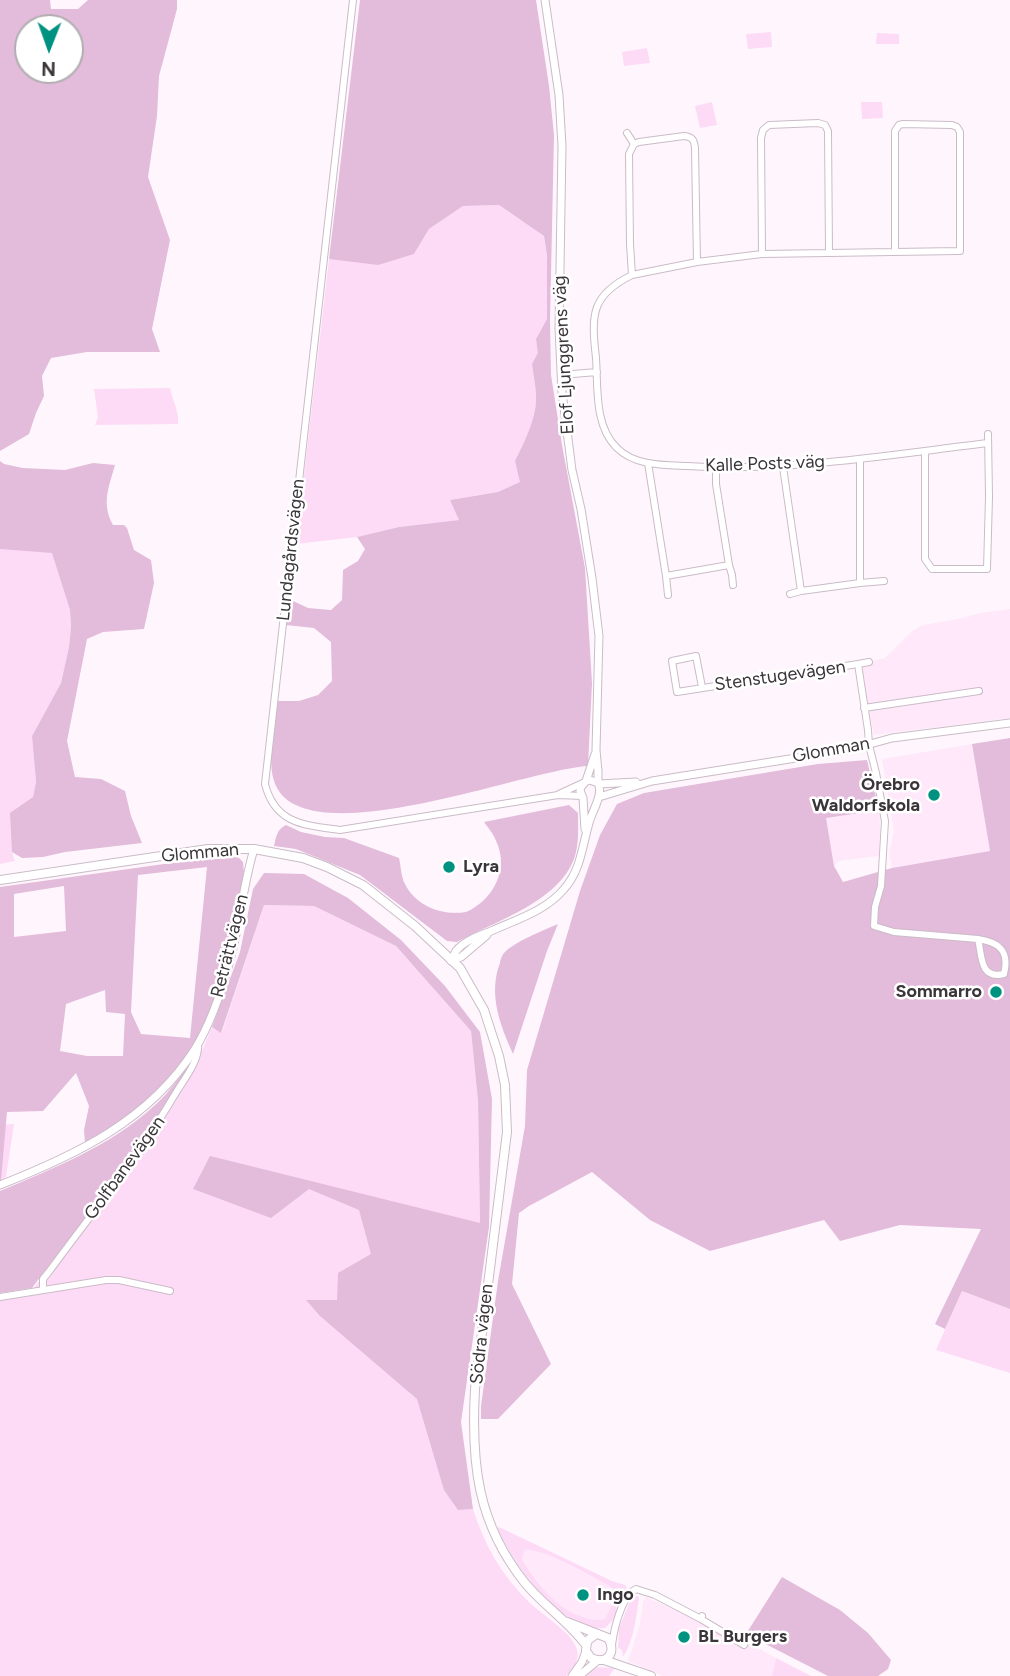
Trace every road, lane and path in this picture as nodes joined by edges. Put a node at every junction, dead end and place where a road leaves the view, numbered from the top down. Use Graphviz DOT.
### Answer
graph roads {
  1 [pos="353,0"];
  2 [pos="545,0"];
  3 [pos="627,133"];
  4 [pos="634,144"];
  5 [pos="895,252"];
  6 [pos="829,253"];
  7 [pos="762,254"];
  8 [pos="696,262"];
  9 [pos="632,275"];
  10 [pos="597,372"];
  11 [pos="561,376"];
  12 [pos="988,434"];
  13 [pos="988,443"];
  14 [pos="925,451"];
  15 [pos="860,459"];
  16 [pos="648,463"];
  17 [pos="783,467"];
  18 [pos="716,468"];
  19 [pos="729,565"];
  20 [pos="988,569"];
  21 [pos="666,576"];
  22 [pos="989,578"];
  23 [pos="884,581"];
  24 [pos="860,583"];
  25 [pos="733,585"];
  26 [pos="801,591"];
  27 [pos="790,594"];
  28 [pos="668,595"];
  29 [pos="869,662"];
  30 [pos="858,664"];
  31 [pos="702,687"];
  32 [pos="979,691"];
  33 [pos="864,708"];
  34 [pos="1010,723"];
  35 [pos="869,745"];
  36 [pos="596,750"];
  37 [pos="652,781"];
  38 [pos="585,782"];
  39 [pos="598,784"];
  40 [pos="558,795"];
  41 [pos="582,797"];
  42 [pos="598,798"];
  43 [pos="585,835"];
  44 [pos="254,849"];
  45 [pos="0,880"];
  46 [pos="978,939"];
  47 [pos="451,961"];
  48 [pos="198,1042"];
  49 [pos="0,1185"];
  50 [pos="43,1289"];
  51 [pos="170,1291"];
  52 [pos="0,1297"];
  53 [pos="561,1619"];
  54 [pos="615,1624"];
  55 [pos="598,1634"];
  56 [pos="744,1645"];
  57 [pos="612,1646"];
  58 [pos="586,1648"];
  59 [pos="601,1660"];
  60 [pos="641,1672"];
  61 [pos="572,1676"];
  62 [pos="579,1676"];
  63 [pos="651,1676"];
  1 -- 40 [label="street, Lundagårdsvägen"];
  2 -- 11 [label="street, Elof Ljunggrens väg"];
  3 -- 4 [label="street"];
  4 -- 8 [label="street"];
  4 -- 9 [label="street"];
  5 -- 5 [label="street, Kalle Posts väg"];
  5 -- 6 [label="street, Kalle Posts väg"];
  6 -- 7 [label="street, Kalle Posts väg"];
  6 -- 7 [label="street"];
  7 -- 8 [label="street, Kalle Posts väg"];
  8 -- 9 [label="street, Kalle Posts väg"];
  9 -- 10 [label="street, Kalle Posts väg"];
  10 -- 11 [label="street"];
  10 -- 16 [label="street, Kalle Posts väg"];
  11 -- 36 [label="street, Elof Ljunggrens väg"];
  12 -- 13 [label="street"];
  13 -- 14 [label="street, Kalle Posts väg"];
  13 -- 20 [label="street"];
  14 -- 15 [label="street, Kalle Posts väg"];
  14 -- 20 [label="street"];
  15 -- 17 [label="street, Kalle Posts väg"];
  15 -- 24 [label="street"];
  16 -- 18 [label="street, Kalle Posts väg"];
  16 -- 21 [label="street"];
  17 -- 18 [label="street, Kalle Posts väg"];
  17 -- 26 [label="street"];
  18 -- 19 [label="street"];
  19 -- 21 [label="street"];
  19 -- 25 [label="street"];
  20 -- 22 [label="street"];
  21 -- 28 [label="street"];
  23 -- 24 [label="street"];
  24 -- 26 [label="street"];
  26 -- 27 [label="street"];
  29 -- 30 [label="street, Stenstugevägen"];
  30 -- 31 [label="street, Stenstugevägen"];
  30 -- 33 [label="street, Stenstugevägen"];
  31 -- 31 [label="street, Stenstugevägen"];
  32 -- 33 [label="street"];
  33 -- 35 [label="street, Stenstugevägen"];
  34 -- 35 [label="street, Glomman"];
  35 -- 37 [label="street, Glomman"];
  35 -- 46 [label="street, Stenstugevägen"];
  36 -- 38 [label="street, Elof Ljunggrens väg"];
  36 -- 39 [label="street, Elof Ljunggrens väg"];
  37 -- 39 [label="street, Glomman"];
  37 -- 42 [label="street, Glomman"];
  38 -- 39 [label="street"];
  38 -- 40 [label="street, Lundagårdsvägen"];
  38 -- 41 [label="street"];
  39 -- 42 [label="street"];
  40 -- 41 [label="street, Lundagårdsvägen"];
  41 -- 42 [label="street"];
  41 -- 43 [label="street"];
  42 -- 43 [label="street"];
  43 -- 47 [label="street"];
  44 -- 45 [label="main road, Glomman"];
  44 -- 47 [label="main road, Glomman"];
  44 -- 48 [label="street, Reträttvägen"];
  46 -- 46 [label="street"];
  47 -- 53 [label="main road, Södra vägen"];
  48 -- 49 [label="street, Reträttvägen"];
  48 -- 50 [label="street, Golfbanevägen"];
  50 -- 51 [label="street"];
  50 -- 52 [label="street"];
  53 -- 55 [label="main road, Södra vägen"];
  53 -- 58 [label="main road, Södra vägen"];
  54 -- 55 [label="street"];
  54 -- 56 [label="street"];
  54 -- 57 [label="street"];
  55 -- 57 [label="main road"];
  55 -- 58 [label="main road"];
  57 -- 59 [label="main road"];
  57 -- 60 [label="main road"];
  58 -- 59 [label="main road"];
  58 -- 61 [label="street"];
  59 -- 60 [label="main road"];
  59 -- 62 [label="street"];
  60 -- 63 [label="main road"];
}
